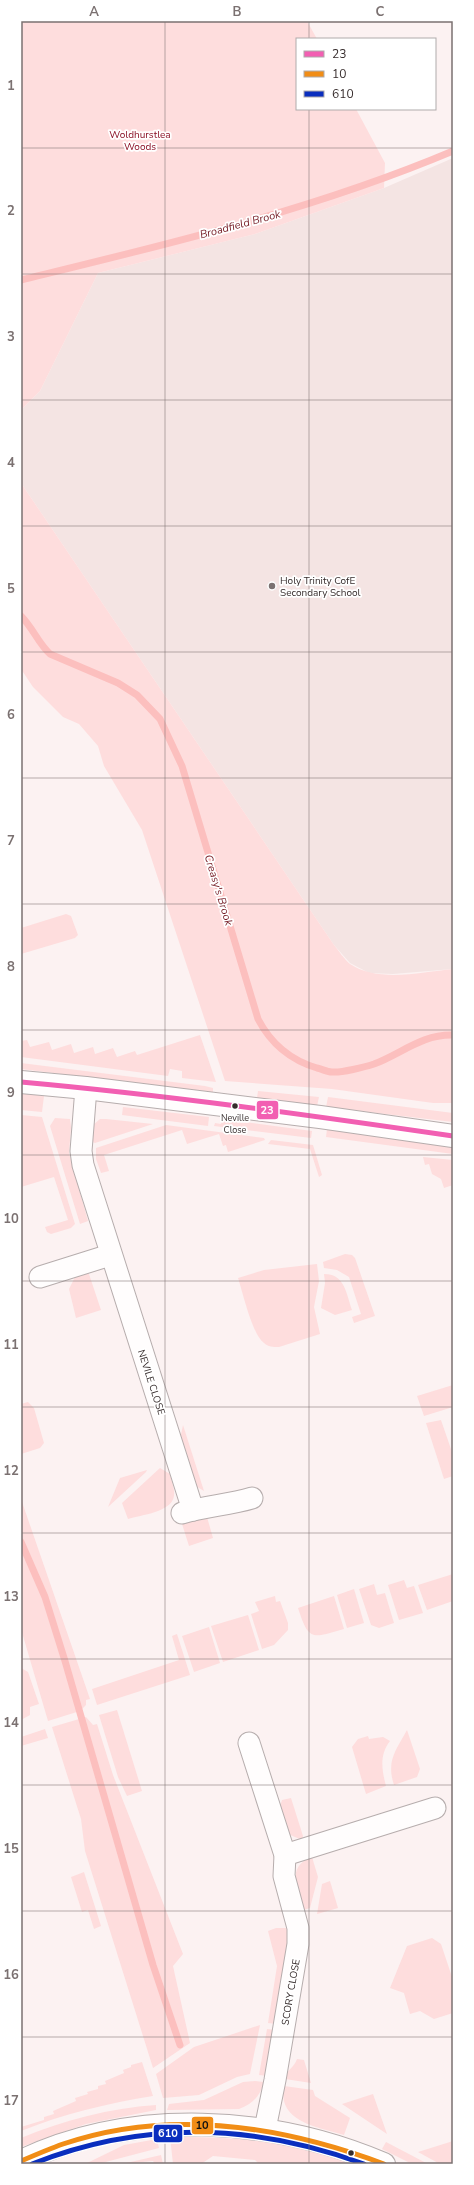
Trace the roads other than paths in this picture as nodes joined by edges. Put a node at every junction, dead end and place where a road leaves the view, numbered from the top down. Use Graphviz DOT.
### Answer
graph roads {
  1 [pos="21,1082"];
  2 [pos="86,1088"];
  3 [pos="453,1136"];
  4 [pos="110,1255"];
  5 [pos="40,1277"];
  6 [pos="252,1498"];
  7 [pos="249,1743"];
  8 [pos="435,1808"];
  9 [pos="285,1855"];
  10 [pos="264,2129"];
  11 [pos="21,2161"];
  12 [pos="384,2164"];
  1 -- 2 [label="street"];
  2 -- 3 [label="street"];
  2 -- 4 [label="street, NEVILE CLOSE"];
  4 -- 5 [label="street"];
  4 -- 6 [label="street, NEVILE CLOSE"];
  7 -- 9 [label="street, SCORY CLOSE"];
  8 -- 9 [label="street"];
  9 -- 10 [label="street, SCORY CLOSE"];
  10 -- 11 [label="street"];
  10 -- 12 [label="street"];
}
